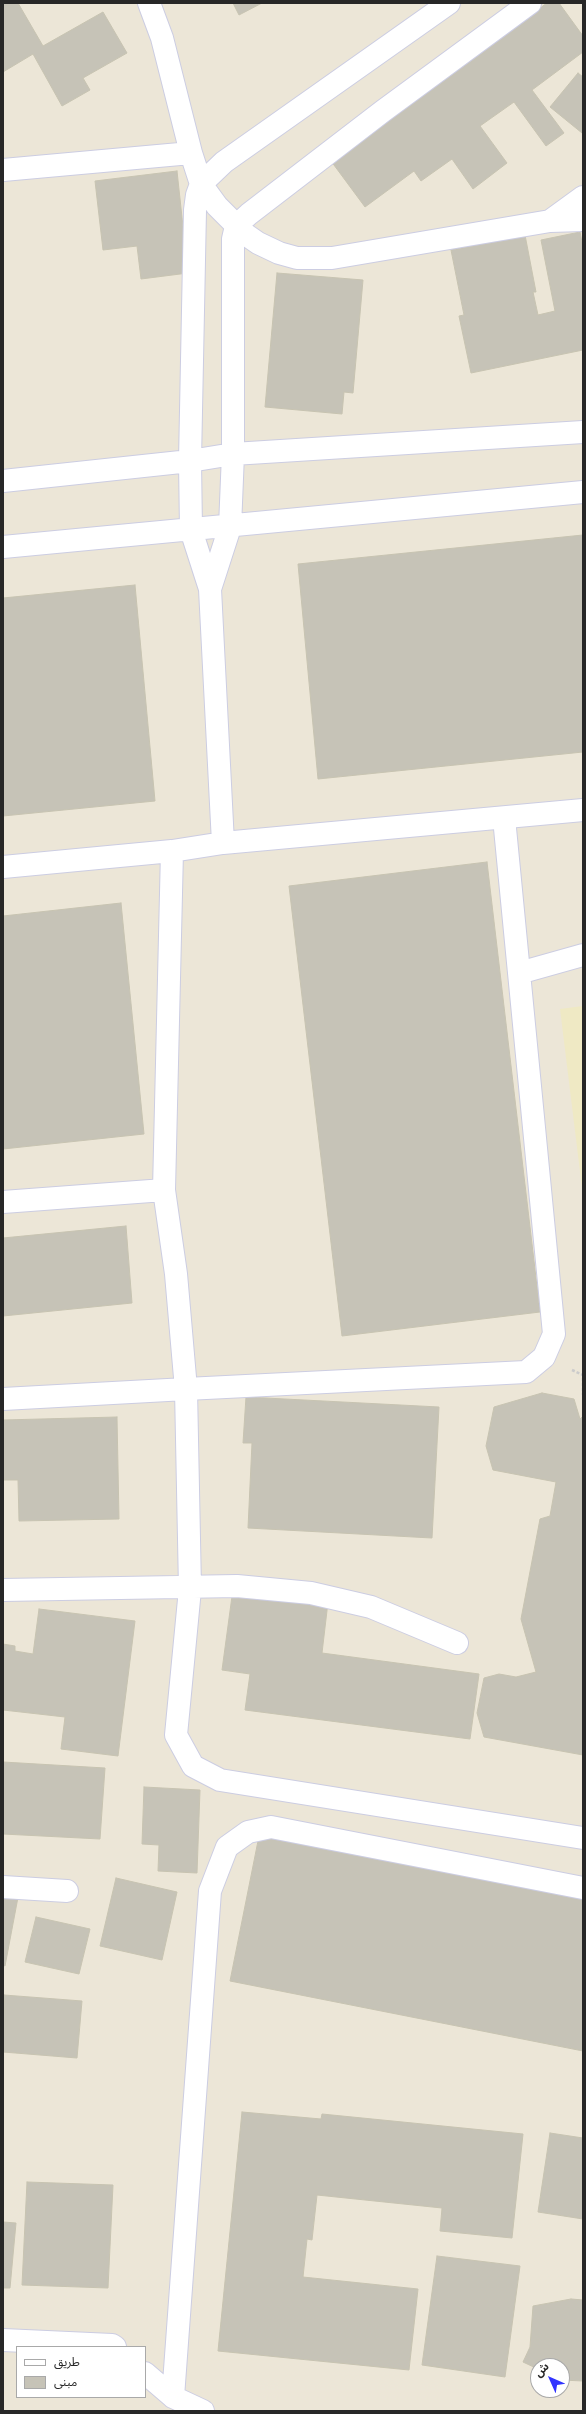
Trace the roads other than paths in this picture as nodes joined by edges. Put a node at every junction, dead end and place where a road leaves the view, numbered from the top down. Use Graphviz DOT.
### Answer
graph roads {
  1 [pos="149,3"];
  2 [pos="449,3"];
  3 [pos="530,3"];
  4 [pos="191,153"];
  5 [pos="3,170"];
  6 [pos="201,184"];
  7 [pos="583,197"];
  8 [pos="583,220"];
  9 [pos="550,221"];
  10 [pos="236,226"];
  11 [pos="583,432"];
  12 [pos="233,454"];
  13 [pos="190,462"];
  14 [pos="3,481"];
  15 [pos="583,492"];
  16 [pos="230,527"];
  17 [pos="191,530"];
  18 [pos="3,547"];
  19 [pos="210,589"];
  20 [pos="583,810"];
  21 [pos="504,818"];
  22 [pos="223,842"];
  23 [pos="172,852"];
  24 [pos="3,867"];
  25 [pos="583,955"];
  26 [pos="519,973"];
  27 [pos="164,1190"];
  28 [pos="3,1202"];
  29 [pos="186,1389"];
  30 [pos="3,1399"];
  31 [pos="190,1589"];
  32 [pos="3,1590"];
  33 [pos="457,1643"];
  34 [pos="583,1838"];
  35 [pos="3,1887"];
  36 [pos="583,1888"];
  37 [pos="67,1891"];
  38 [pos="3,2340"];
  39 [pos="114,2346"];
  40 [pos="146,2374"];
  41 [pos="173,2397"];
  42 [pos="203,2411"];
  1 -- 4 [label="street"];
  2 -- 6 [label="street"];
  3 -- 10 [label="street"];
  4 -- 5 [label="street"];
  4 -- 6 [label="street"];
  6 -- 10 [label="street"];
  6 -- 13 [label="street"];
  7 -- 9 [label="street"];
  8 -- 9 [label="street"];
  9 -- 10 [label="street"];
  10 -- 12 [label="street"];
  11 -- 12 [label="street"];
  12 -- 13 [label="street"];
  12 -- 16 [label="street"];
  13 -- 14 [label="street"];
  13 -- 17 [label="street"];
  15 -- 16 [label="street"];
  16 -- 17 [label="street"];
  16 -- 19 [label="street"];
  17 -- 18 [label="street"];
  17 -- 19 [label="street"];
  19 -- 22 [label="street"];
  20 -- 21 [label="street"];
  21 -- 22 [label="street"];
  21 -- 26 [label="street"];
  22 -- 23 [label="street"];
  23 -- 24 [label="street"];
  23 -- 27 [label="street"];
  25 -- 26 [label="street"];
  26 -- 29 [label="street"];
  27 -- 28 [label="street"];
  27 -- 29 [label="street"];
  29 -- 30 [label="street"];
  29 -- 31 [label="street"];
  31 -- 32 [label="street"];
  31 -- 33 [label="street"];
  31 -- 34 [label="street"];
  35 -- 37 [label="street"];
  36 -- 41 [label="street"];
  38 -- 39 [label="street"];
  40 -- 41 [label="street"];
  41 -- 42 [label="street"];
}
